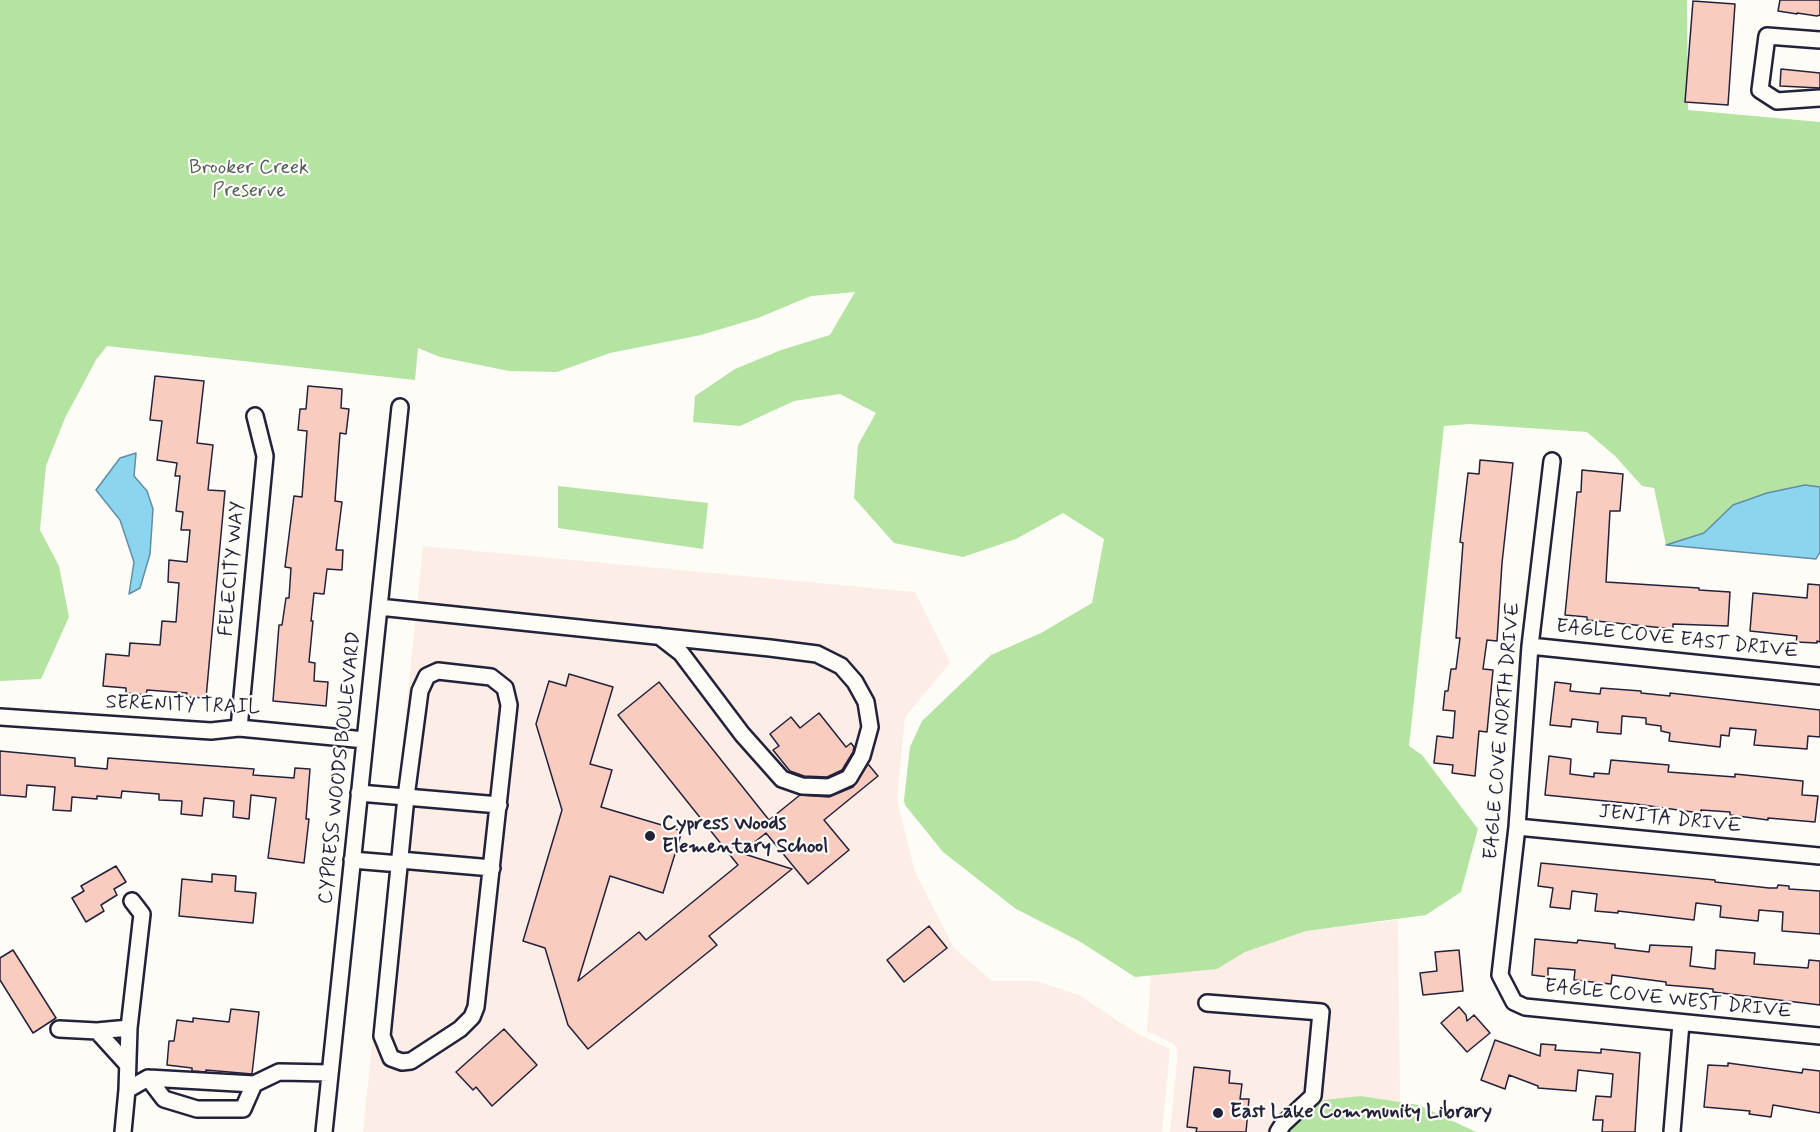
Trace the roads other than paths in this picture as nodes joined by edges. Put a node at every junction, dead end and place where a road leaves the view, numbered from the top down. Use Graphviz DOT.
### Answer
graph roads {
  1 [pos="1820,40"];
  2 [pos="1820,98"];
  3 [pos="400,407"];
  4 [pos="255,416"];
  5 [pos="1552,462"];
  6 [pos="379,607"];
  7 [pos="658,636"];
  8 [pos="1530,646"];
  9 [pos="1820,676"];
  10 [pos="0,717"];
  11 [pos="239,728"];
  12 [pos="365,740"];
  13 [pos="359,793"];
  14 [pos="406,797"];
  15 [pos="499,805"];
  16 [pos="1517,827"];
  17 [pos="1820,856"];
  18 [pos="352,860"];
  19 [pos="400,862"];
  20 [pos="492,868"];
  21 [pos="132,901"];
  22 [pos="1514,1002"];
  23 [pos="1207,1003"];
  24 [pos="1681,1023"];
  25 [pos="129,1028"];
  26 [pos="59,1029"];
  27 [pos="97,1031"];
  28 [pos="1820,1036"];
  29 [pos="126,1063"];
  30 [pos="330,1073"];
  31 [pos="147,1078"];
  32 [pos="254,1084"];
  33 [pos="127,1090"];
  34 [pos="123,1132"];
  35 [pos="324,1132"];
  36 [pos="1278,1132"];
  37 [pos="1672,1132"];
  1 -- 2 [label="street"];
  3 -- 6 [label="street, CYPRESS WOODS BOULEVARD"];
  4 -- 11 [label="street, FELECITY WAY"];
  5 -- 8 [label="street, EAGLE COVE NORTH DRIVE"];
  6 -- 7 [label="street"];
  6 -- 12 [label="street, CYPRESS WOODS BOULEVARD"];
  7 -- 7 [label="street"];
  8 -- 9 [label="street, EAGLE COVE EAST DRIVE"];
  8 -- 16 [label="street, EAGLE COVE NORTH DRIVE"];
  10 -- 11 [label="street, SERENITY TRAIL"];
  11 -- 12 [label="street, SERENITY TRAIL"];
  12 -- 13 [label="street, CYPRESS WOODS BOULEVARD"];
  13 -- 14 [label="street"];
  13 -- 18 [label="street, CYPRESS WOODS BOULEVARD"];
  14 -- 15 [label="street"];
  14 -- 15 [label="street"];
  14 -- 19 [label="street"];
  15 -- 20 [label="street"];
  16 -- 17 [label="street, JENITA DRIVE"];
  16 -- 22 [label="street, EAGLE COVE NORTH DRIVE"];
  18 -- 19 [label="street"];
  18 -- 30 [label="street, CYPRESS WOODS BOULEVARD"];
  19 -- 20 [label="street"];
  19 -- 20 [label="street"];
  21 -- 25 [label="street"];
  22 -- 24 [label="street, EAGLE COVE WEST DRIVE"];
  23 -- 36 [label="street"];
  24 -- 28 [label="street, EAGLE COVE WEST DRIVE"];
  24 -- 37 [label="street"];
  25 -- 27 [label="street"];
  25 -- 29 [label="street"];
  26 -- 27 [label="street"];
  27 -- 29 [label="street"];
  29 -- 33 [label="street"];
  30 -- 32 [label="street"];
  30 -- 35 [label="street, CYPRESS WOODS BOULEVARD"];
  31 -- 32 [label="street"];
  31 -- 32 [label="street"];
  31 -- 33 [label="street"];
  33 -- 34 [label="street"];
}
